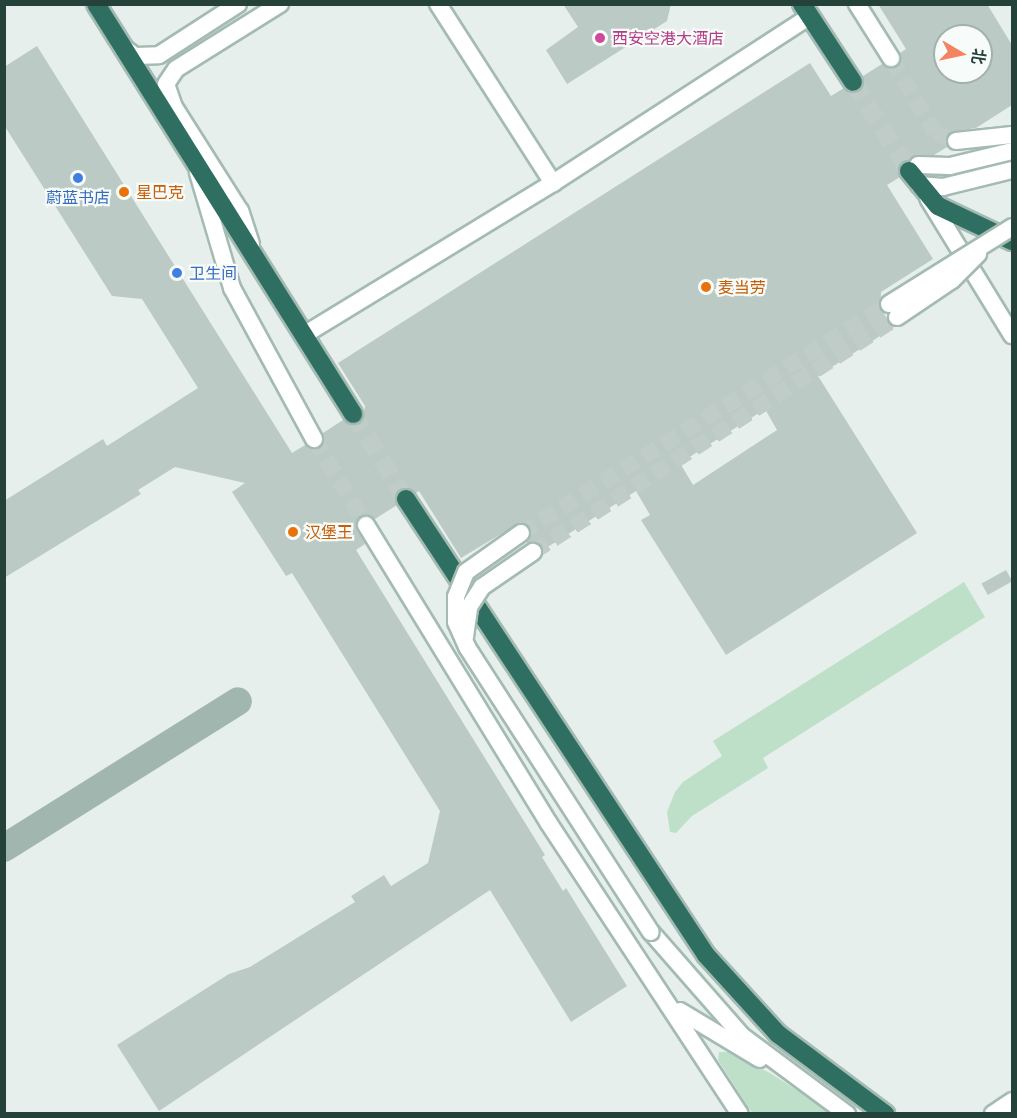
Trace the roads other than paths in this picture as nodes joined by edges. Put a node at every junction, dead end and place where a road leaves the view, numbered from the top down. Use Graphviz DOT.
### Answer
graph roads {
  1 [pos="96,4"];
  2 [pos="238,4"];
  3 [pos="280,4"];
  4 [pos="438,4"];
  5 [pos="857,4"];
  6 [pos="806,10"];
  7 [pos="123,47"];
  8 [pos="891,58"];
  9 [pos="853,82"];
  10 [pos="1012,135"];
  11 [pos="956,141"];
  12 [pos="1012,151"];
  13 [pos="194,160"];
  14 [pos="1012,170"];
  15 [pos="919,180"];
  16 [pos="553,183"];
  17 [pos="1012,226"];
  18 [pos="1012,242"];
  19 [pos="255,258"];
  20 [pos="893,310"];
  21 [pos="1012,335"];
  22 [pos="304,336"];
  23 [pos="353,414"];
  24 [pos="314,439"];
  25 [pos="406,499"];
  26 [pos="366,525"];
  27 [pos="521,533"];
  28 [pos="532,552"];
  29 [pos="466,647"];
  30 [pos="670,1002"];
  31 [pos="730,1044"];
  32 [pos="708,1063"];
  33 [pos="800,1078"];
  34 [pos="1012,1101"];
  35 [pos="885,1112"];
  36 [pos="740,1113"];
  37 [pos="847,1113"];
  38 [pos="993,1113"];
  1 -- 7 [label="highway"];
  2 -- 7 [label="street"];
  3 -- 19 [label="street"];
  4 -- 16 [label="street"];
  5 -- 8 [label="street"];
  6 -- 9 [label="highway"];
  6 -- 16 [label="street"];
  7 -- 13 [label="highway"];
  10 -- 11 [label="street"];
  12 -- 15 [label="street"];
  13 -- 19 [label="highway"];
  13 -- 24 [label="street"];
  14 -- 15 [label="street"];
  15 -- 18 [label="highway"];
  15 -- 21 [label="street"];
  16 -- 22 [label="street"];
  17 -- 20 [label="street, bridge"];
  19 -- 22 [label="highway"];
  22 -- 23 [label="highway"];
  25 -- 35 [label="highway"];
  26 -- 30 [label="street"];
  27 -- 29 [label="street, bridge"];
  28 -- 29 [label="street, bridge"];
  29 -- 33 [label="street, bridge"];
  30 -- 31 [label="street"];
  30 -- 32 [label="street"];
  31 -- 32 [label="street"];
  31 -- 33 [label="street"];
  32 -- 36 [label="street"];
  33 -- 37 [label="street"];
  34 -- 38 [label="street"];
}
